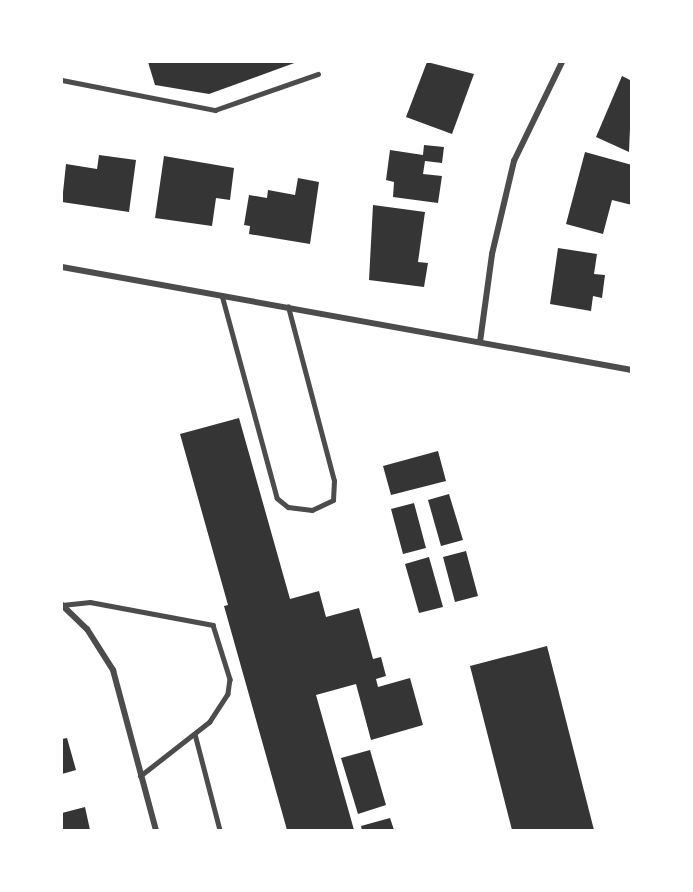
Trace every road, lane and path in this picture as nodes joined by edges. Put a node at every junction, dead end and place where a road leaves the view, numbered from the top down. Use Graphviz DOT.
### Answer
graph roads {
  1 [pos="562,62"];
  2 [pos="318,74"];
  3 [pos="62,80"];
  4 [pos="62,267"];
  5 [pos="222,295"];
  6 [pos="288,307"];
  7 [pos="480,342"];
  8 [pos="632,370"];
  9 [pos="62,605"];
  10 [pos="195,734"];
  11 [pos="141,776"];
  12 [pos="156,831"];
  13 [pos="220,831"];
  1 -- 7 [label="street"];
  2 -- 3 [label="lane"];
  4 -- 5 [label="street"];
  5 -- 6 [label="street"];
  5 -- 6 [label="lane"];
  6 -- 7 [label="street"];
  7 -- 8 [label="street"];
  9 -- 10 [label="lane"];
  9 -- 11 [label="street"];
  10 -- 11 [label="lane"];
  10 -- 13 [label="lane"];
  11 -- 12 [label="street"];
}
